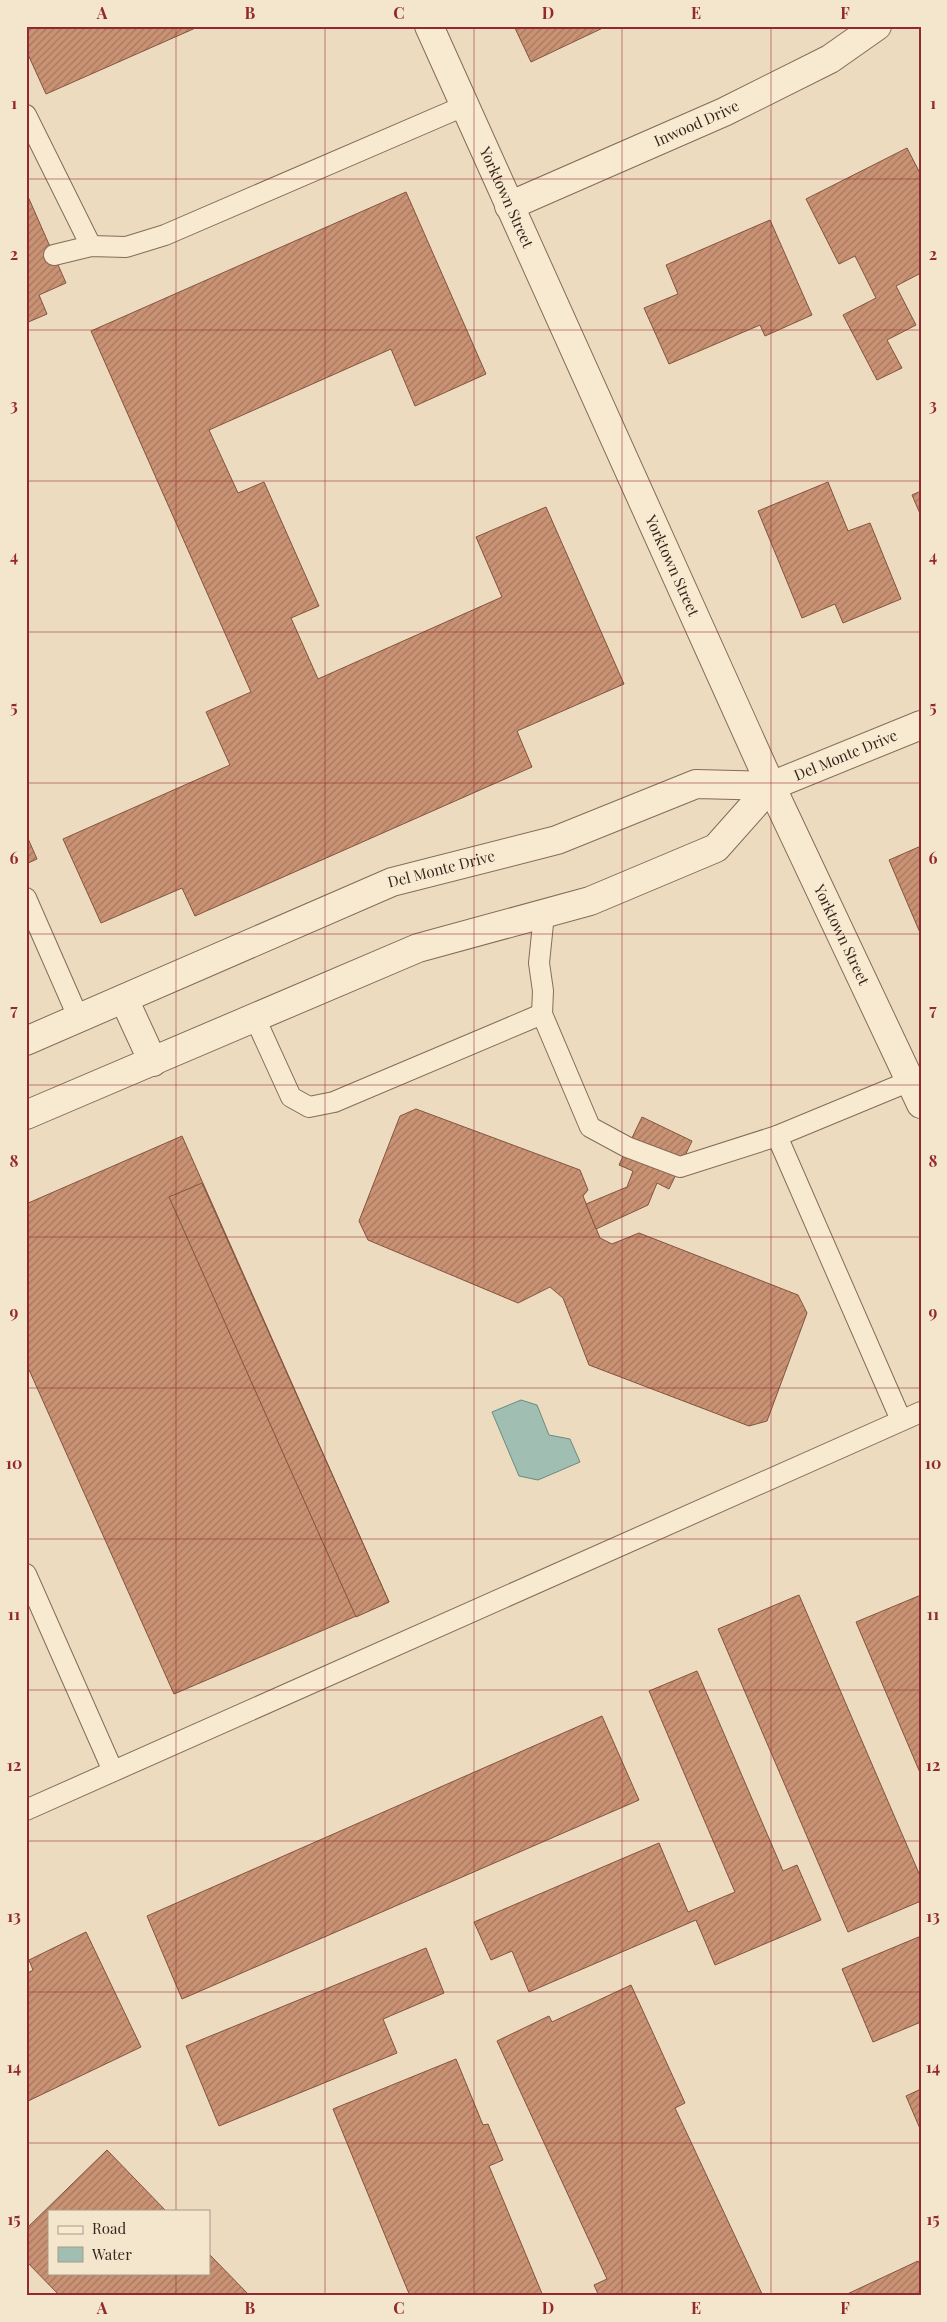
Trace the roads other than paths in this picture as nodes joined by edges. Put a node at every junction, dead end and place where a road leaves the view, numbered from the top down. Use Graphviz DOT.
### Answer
graph roads {
  1 [pos="429,26"];
  2 [pos="877,26"];
  3 [pos="464,106"];
  4 [pos="26,115"];
  5 [pos="509,206"];
  6 [pos="91,246"];
  7 [pos="54,254"];
  8 [pos="921,725"];
  9 [pos="771,786"];
  10 [pos="26,898"];
  11 [pos="544,914"];
  12 [pos="124,999"];
  13 [pos="542,1014"];
  14 [pos="255,1018"];
  15 [pos="79,1019"];
  16 [pos="26,1041"];
  17 [pos="152,1062"];
  18 [pos="915,1092"];
  19 [pos="26,1116"];
  20 [pos="777,1136"];
  21 [pos="921,1412"];
  22 [pos="901,1420"];
  23 [pos="26,1574"];
  24 [pos="114,1771"];
  25 [pos="26,1810"];
  1 -- 3 [label="street, Yorktown Street"];
  2 -- 5 [label="street, Inwood Drive"];
  3 -- 5 [label="street, Yorktown Street"];
  3 -- 6 [label="lane"];
  4 -- 6 [label="lane"];
  5 -- 9 [label="street, Yorktown Street"];
  6 -- 7 [label="lane"];
  8 -- 9 [label="street, Del Monte Drive"];
  9 -- 11 [label="street, Del Monte Drive"];
  9 -- 12 [label="street, Del Monte Drive"];
  9 -- 18 [label="street, Yorktown Street"];
  10 -- 15 [label="lane"];
  11 -- 13 [label="lane"];
  11 -- 14 [label="street, Del Monte Drive"];
  12 -- 15 [label="street, Del Monte Drive"];
  12 -- 17 [label="street"];
  13 -- 14 [label="lane"];
  13 -- 20 [label="lane"];
  14 -- 17 [label="street, Del Monte Drive"];
  15 -- 16 [label="street, Del Monte Drive"];
  17 -- 19 [label="street, Del Monte Drive"];
  18 -- 20 [label="lane"];
  20 -- 22 [label="lane"];
  21 -- 22 [label="lane"];
  22 -- 24 [label="lane"];
  23 -- 24 [label="lane"];
  24 -- 25 [label="lane"];
}
